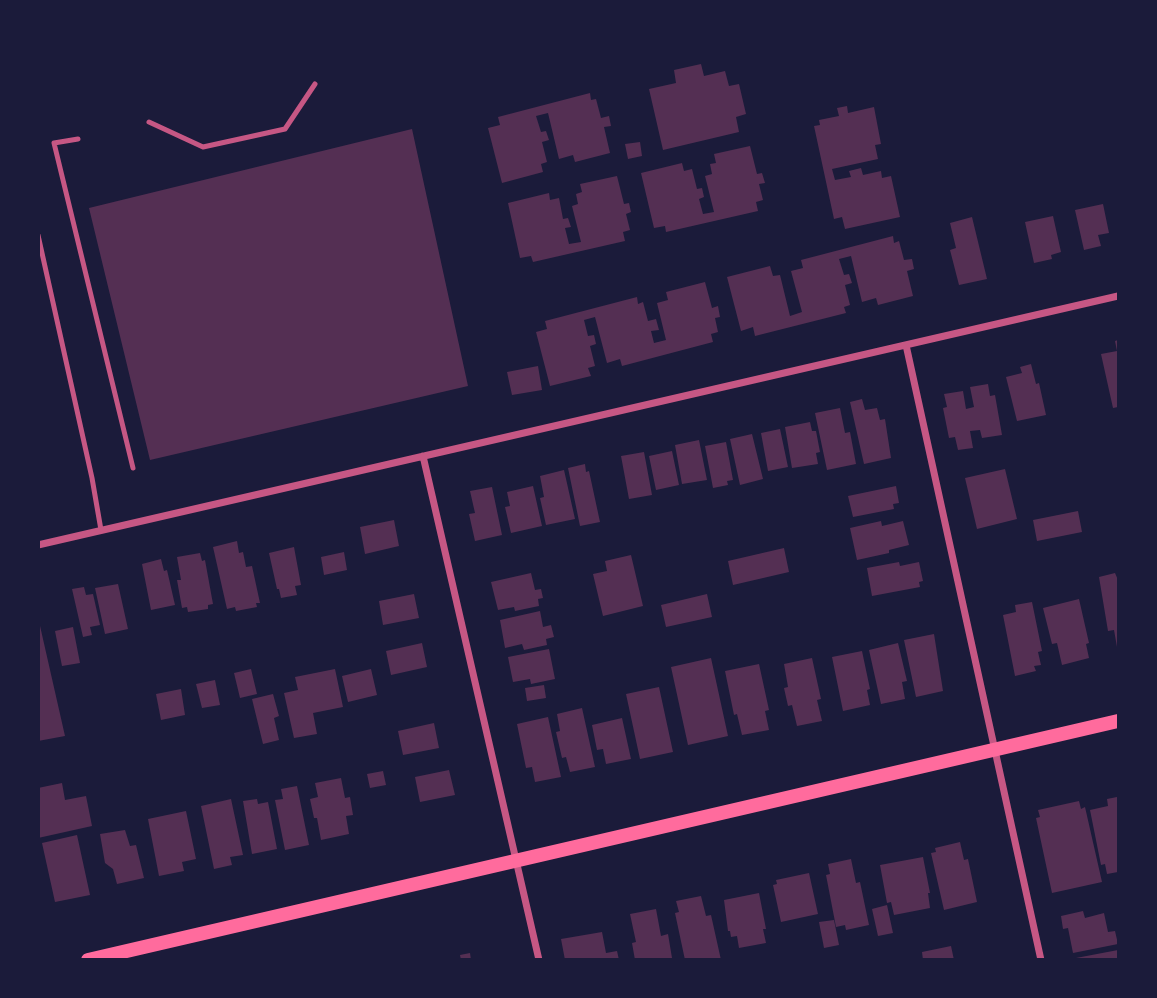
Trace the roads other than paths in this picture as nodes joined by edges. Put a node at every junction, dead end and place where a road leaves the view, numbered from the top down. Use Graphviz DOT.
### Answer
graph roads {
  1 [pos="315,84"];
  2 [pos="149,122"];
  3 [pos="78,139"];
  4 [pos="38,235"];
  5 [pos="1118,296"];
  6 [pos="905,345"];
  7 [pos="423,456"];
  8 [pos="133,468"];
  9 [pos="101,530"];
  10 [pos="38,545"];
  11 [pos="1118,721"];
  12 [pos="995,750"];
  13 [pos="517,861"];
  14 [pos="88,960"];
  15 [pos="539,960"];
  16 [pos="1041,960"];
  1 -- 2 [label="lane"];
  3 -- 8 [label="lane"];
  4 -- 9 [label="lane"];
  5 -- 6 [label="street"];
  6 -- 7 [label="street"];
  6 -- 12 [label="street"];
  7 -- 9 [label="street"];
  7 -- 13 [label="street"];
  9 -- 10 [label="street"];
  11 -- 12 [label="main road"];
  12 -- 13 [label="main road"];
  12 -- 16 [label="street"];
  13 -- 14 [label="main road"];
  13 -- 15 [label="street"];
}
